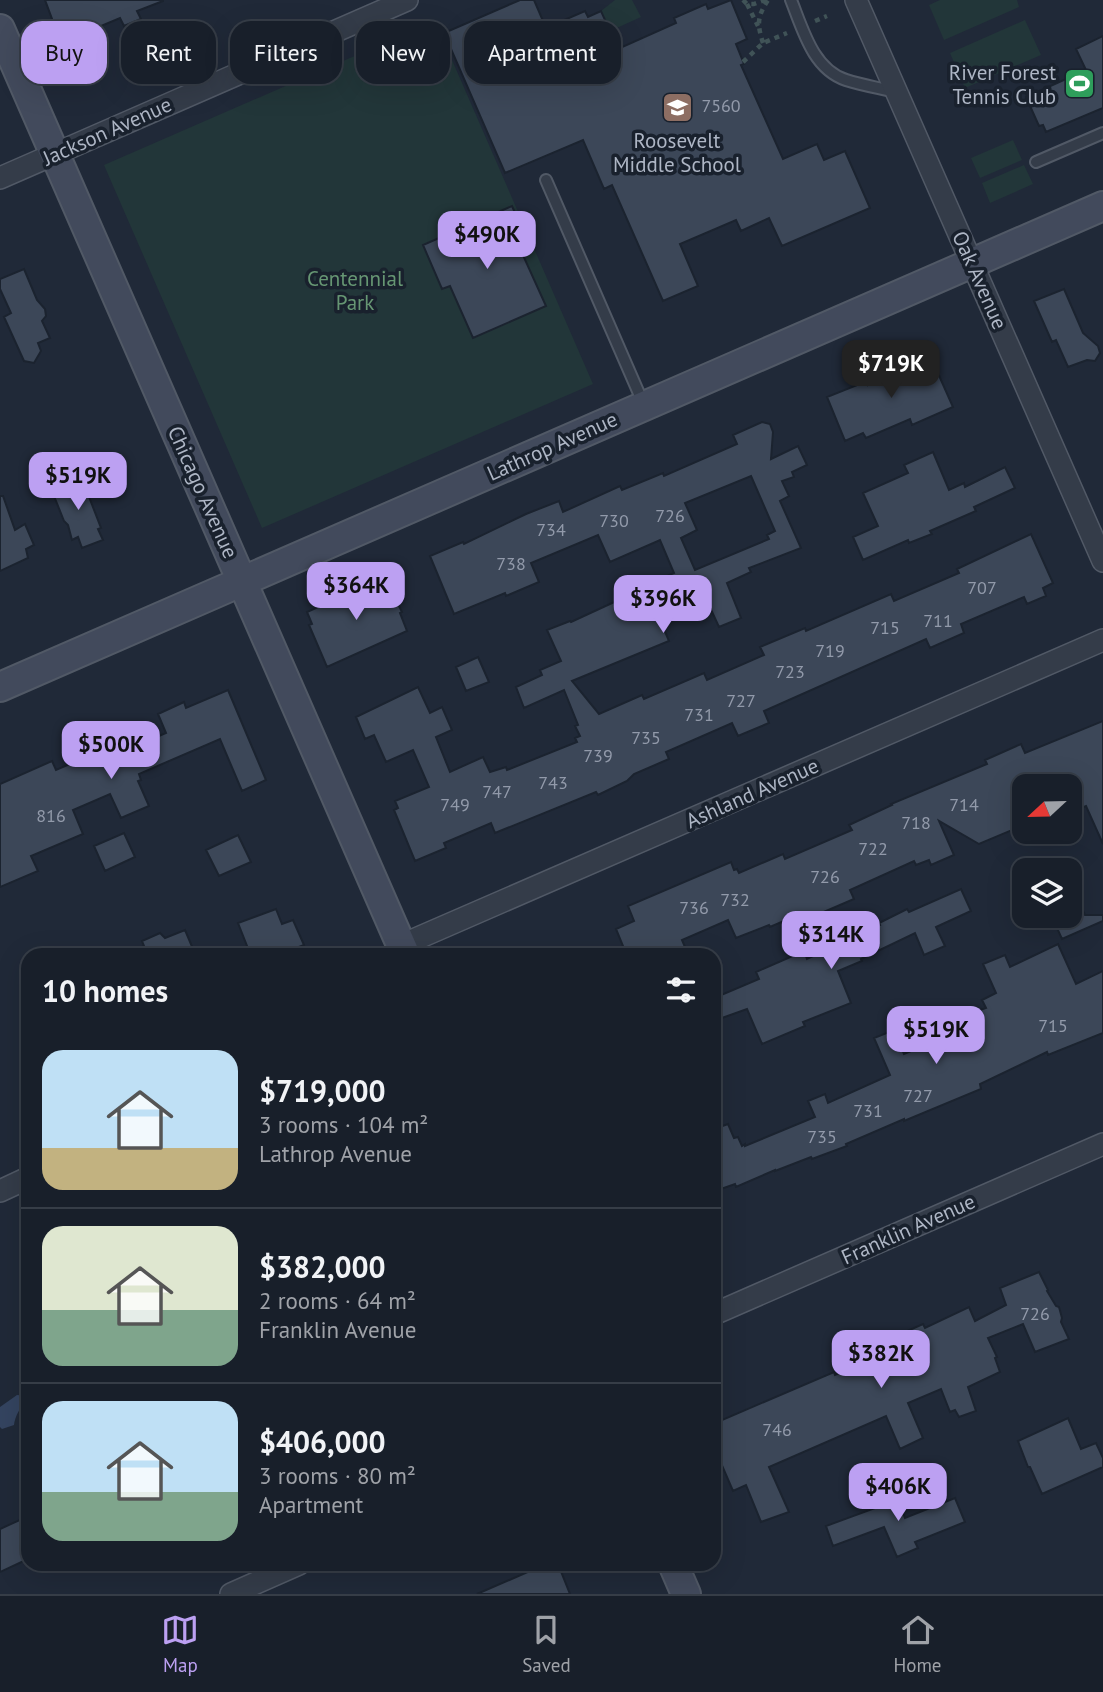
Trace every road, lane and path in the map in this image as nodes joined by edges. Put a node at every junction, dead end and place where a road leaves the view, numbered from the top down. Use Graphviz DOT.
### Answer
graph roads {
  1 [pos="407,0"];
  2 [pos="767,0"];
  3 [pos="791,0"];
  4 [pos="856,0"];
  5 [pos="745,2"];
  6 [pos="827,16"];
  7 [pos="801,26"];
  8 [pos="758,27"];
  9 [pos="0,29"];
  10 [pos="763,43"];
  11 [pos="743,62"];
  12 [pos="897,93"];
  13 [pos="1103,133"];
  14 [pos="55,154"];
  15 [pos="1036,162"];
  16 [pos="0,178"];
  17 [pos="546,180"];
  18 [pos="1103,206"];
  19 [pos="972,263"];
  20 [pos="644,406"];
  21 [pos="1103,561"];
  22 [pos="242,581"];
  23 [pos="1103,640"];
  24 [pos="0,687"];
  25 [pos="403,948"];
  26 [pos="409,948"];
  27 [pos="1103,1144"];
  28 [pos="21,1181"];
  29 [pos="0,1191"];
  30 [pos="721,1311"];
  31 [pos="283,1571"];
  32 [pos="676,1571"];
  33 [pos="231,1594"];
  34 [pos="686,1594"];
  1 -- 14 [label="street, Jackson Avenue"];
  2 -- 5 [label="path"];
  2 -- 8 [label="path"];
  3 -- 7 [label="lane"];
  4 -- 12 [label="street, Oak Avenue"];
  5 -- 8 [label="path"];
  6 -- 7 [label="path"];
  7 -- 10 [label="path"];
  7 -- 12 [label="lane"];
  8 -- 10 [label="path"];
  9 -- 14 [label="street, Chicago Avenue"];
  10 -- 11 [label="path"];
  12 -- 19 [label="street, Oak Avenue"];
  13 -- 15 [label="lane"];
  14 -- 16 [label="street, Jackson Avenue"];
  14 -- 22 [label="street, Chicago Avenue"];
  17 -- 20 [label="lane"];
  18 -- 19 [label="street, Lathrop Avenue"];
  19 -- 20 [label="street, Lathrop Avenue"];
  19 -- 21 [label="street, Oak Avenue"];
  20 -- 22 [label="street, Lathrop Avenue"];
  22 -- 24 [label="street, Lathrop Avenue"];
  22 -- 25 [label="street, Chicago Avenue"];
  23 -- 26 [label="street, Ashland Avenue"];
  27 -- 30 [label="street, Franklin Avenue"];
  28 -- 29 [label="street"];
  31 -- 33 [label="street"];
  32 -- 34 [label="street"];
}
